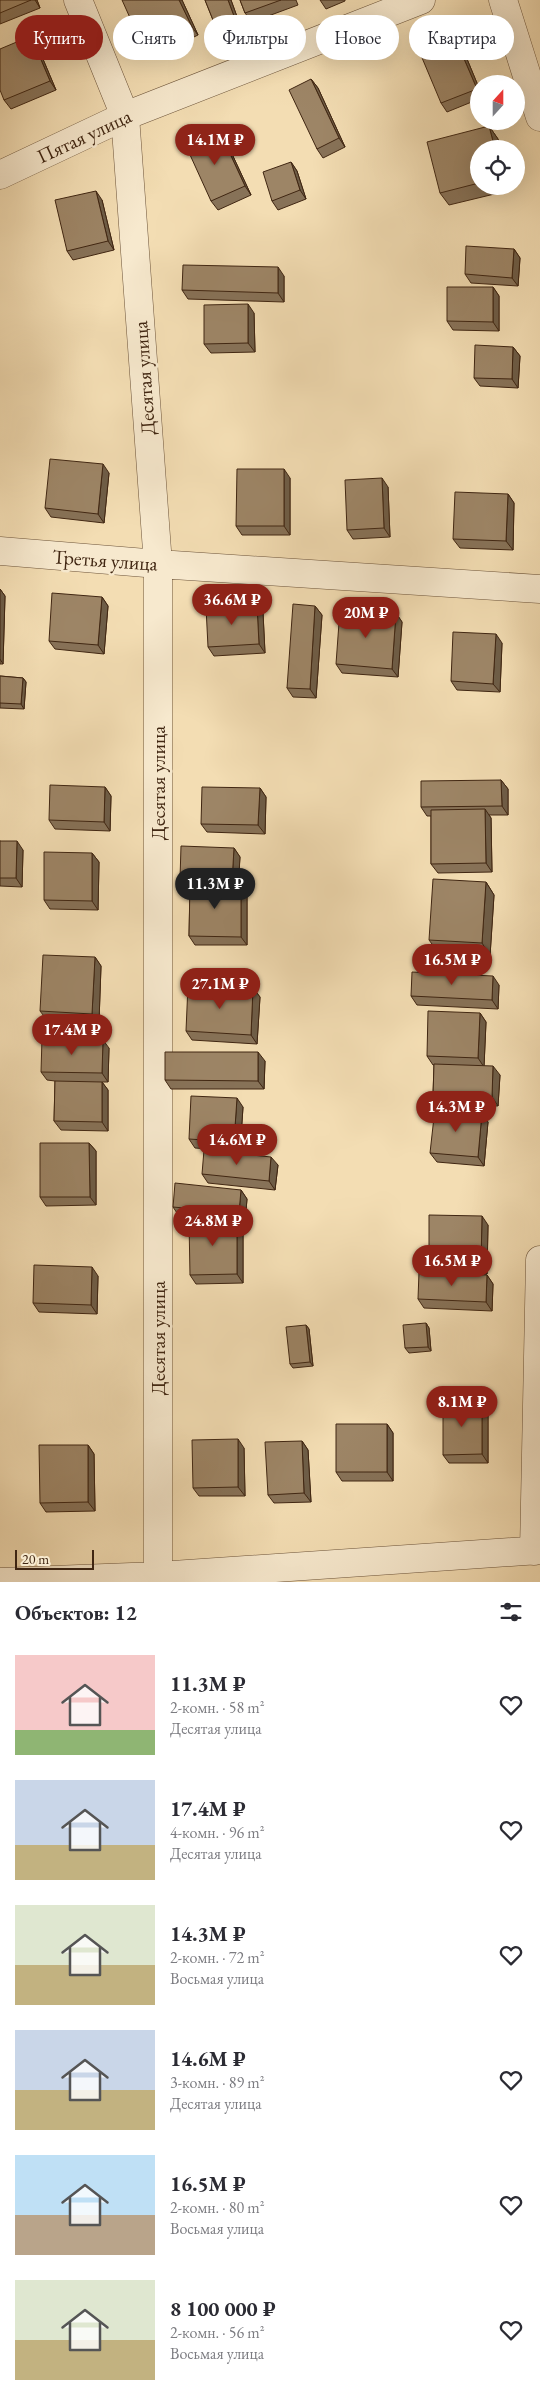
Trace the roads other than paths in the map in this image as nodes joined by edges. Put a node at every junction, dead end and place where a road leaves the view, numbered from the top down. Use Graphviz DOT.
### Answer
graph roads {
  1 [pos="78,0"];
  2 [pos="421,0"];
  3 [pos="503,0"];
  4 [pos="125,116"];
  5 [pos="540,117"];
  6 [pos="0,175"];
  7 [pos="0,551"];
  8 [pos="158,564"];
  9 [pos="540,589"];
  10 [pos="540,1260"];
  11 [pos="537,1550"];
  12 [pos="158,1576"];
  13 [pos="0,1582"];
  1 -- 4 [label="street, Десятая улица"];
  2 -- 4 [label="street, Пятая улица"];
  3 -- 5 [label="street"];
  4 -- 6 [label="street, Пятая улица"];
  4 -- 8 [label="street, Десятая улица"];
  7 -- 8 [label="street, Третья улица"];
  8 -- 9 [label="street, Третья улица"];
  8 -- 12 [label="street, Десятая улица"];
  10 -- 11 [label="street"];
  11 -- 12 [label="street"];
  12 -- 13 [label="street"];
}
